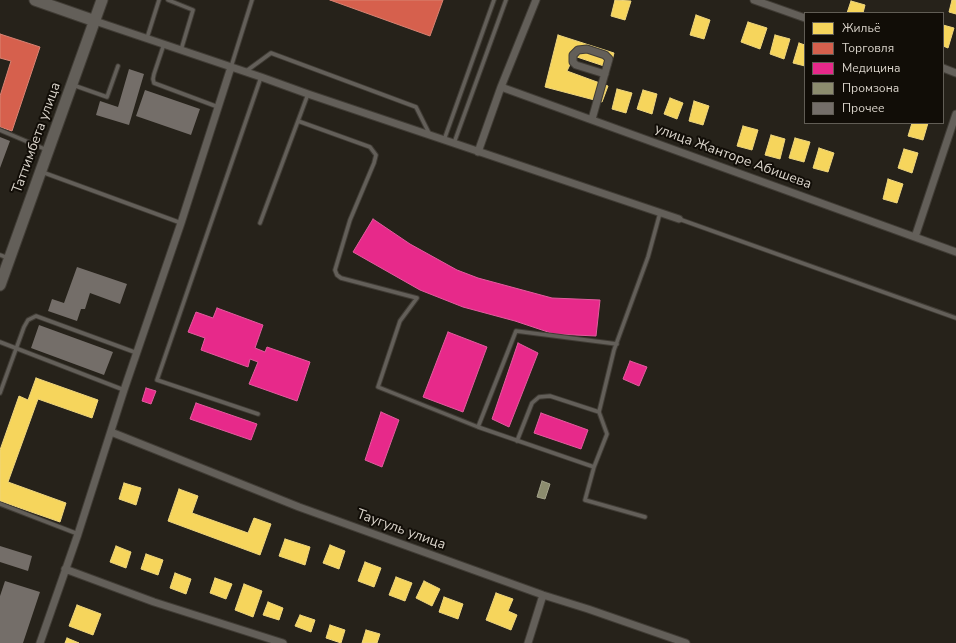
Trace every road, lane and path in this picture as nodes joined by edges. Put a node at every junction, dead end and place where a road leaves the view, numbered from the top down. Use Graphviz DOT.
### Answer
graph roads {
  1 [pos="35,0"];
  2 [pos="102,0"];
  3 [pos="159,0"];
  4 [pos="168,0"];
  5 [pos="252,0"];
  6 [pos="494,0"];
  7 [pos="506,0"];
  8 [pos="536,0"];
  9 [pos="754,0"];
  10 [pos="804,18"];
  11 [pos="95,21"];
  12 [pos="147,38"];
  13 [pos="164,44"];
  14 [pos="181,50"];
  15 [pos="118,66"];
  16 [pos="231,67"];
  17 [pos="944,68"];
  18 [pos="245,72"];
  19 [pos="956,73"];
  20 [pos="605,74"];
  21 [pos="261,77"];
  22 [pos="72,84"];
  23 [pos="501,87"];
  24 [pos="308,94"];
  25 [pos="218,107"];
  26 [pos="956,114"];
  27 [pos="592,119"];
  28 [pos="298,121"];
  29 [pos="0,130"];
  30 [pos="430,136"];
  31 [pos="444,140"];
  32 [pos="454,144"];
  33 [pos="48,151"];
  34 [pos="478,152"];
  35 [pos="41,172"];
  36 [pos="661,212"];
  37 [pos="679,218"];
  38 [pos="181,223"];
  39 [pos="260,223"];
  40 [pos="915,237"];
  41 [pos="956,252"];
  42 [pos="5,256"];
  43 [pos="0,285"];
  44 [pos="956,318"];
  45 [pos="0,342"];
  46 [pos="617,344"];
  47 [pos="16,348"];
  48 [pos="137,353"];
  49 [pos="124,390"];
  50 [pos="0,393"];
  51 [pos="599,412"];
  52 [pos="258,414"];
  53 [pos="478,427"];
  54 [pos="110,432"];
  55 [pos="517,441"];
  56 [pos="594,467"];
  57 [pos="0,504"];
  58 [pos="645,517"];
  59 [pos="78,534"];
  60 [pos="65,569"];
  61 [pos="543,595"];
  62 [pos="40,643"];
  63 [pos="283,643"];
  64 [pos="528,643"];
  65 [pos="686,643"];
  1 -- 11 [label="main road"];
  2 -- 11 [label="main road, Таттимбета улица"];
  3 -- 12 [label="lane"];
  4 -- 14 [label="lane"];
  5 -- 16 [label="lane"];
  6 -- 31 [label="lane"];
  7 -- 32 [label="lane"];
  8 -- 23 [label="street"];
  9 -- 10 [label="street"];
  11 -- 12 [label="street"];
  11 -- 22 [label="main road, Таттимбета улица"];
  12 -- 13 [label="street"];
  13 -- 14 [label="street"];
  13 -- 25 [label="lane"];
  14 -- 16 [label="street"];
  15 -- 22 [label="lane"];
  16 -- 18 [label="street"];
  16 -- 25 [label="street"];
  17 -- 19 [label="street"];
  18 -- 21 [label="street"];
  18 -- 30 [label="lane"];
  20 -- 20 [label="street"];
  20 -- 27 [label="street"];
  21 -- 24 [label="street"];
  21 -- 52 [label="lane"];
  22 -- 33 [label="main road, Таттимбета улица"];
  23 -- 27 [label="street, улица Жанторе Абишева"];
  23 -- 34 [label="street"];
  24 -- 28 [label="lane"];
  24 -- 30 [label="street"];
  25 -- 38 [label="street"];
  26 -- 40 [label="street"];
  27 -- 40 [label="street, улица Жанторе Абишева"];
  28 -- 39 [label="lane"];
  28 -- 53 [label="lane"];
  29 -- 33 [label="lane"];
  30 -- 31 [label="street"];
  31 -- 32 [label="street"];
  32 -- 34 [label="street"];
  33 -- 35 [label="main road, Таттимбета улица"];
  34 -- 36 [label="street"];
  35 -- 38 [label="lane"];
  35 -- 42 [label="main road, Таттимбета улица"];
  36 -- 37 [label="street"];
  36 -- 46 [label="lane"];
  37 -- 44 [label="lane"];
  38 -- 48 [label="street"];
  40 -- 41 [label="street, улица Жанторе Абишева"];
  42 -- 43 [label="main road, Таттимбета улица"];
  45 -- 47 [label="lane"];
  46 -- 51 [label="lane"];
  46 -- 53 [label="lane"];
  47 -- 48 [label="lane"];
  47 -- 49 [label="lane"];
  47 -- 50 [label="lane"];
  48 -- 49 [label="street"];
  49 -- 54 [label="street"];
  51 -- 55 [label="lane"];
  51 -- 56 [label="lane"];
  53 -- 55 [label="lane"];
  54 -- 59 [label="street"];
  54 -- 61 [label="street, Таугуль улица"];
  55 -- 56 [label="lane"];
  56 -- 58 [label="lane"];
  57 -- 59 [label="lane"];
  59 -- 60 [label="street"];
  60 -- 62 [label="street"];
  60 -- 63 [label="street"];
  61 -- 64 [label="street"];
  61 -- 65 [label="street, Таугуль улица"];
}
